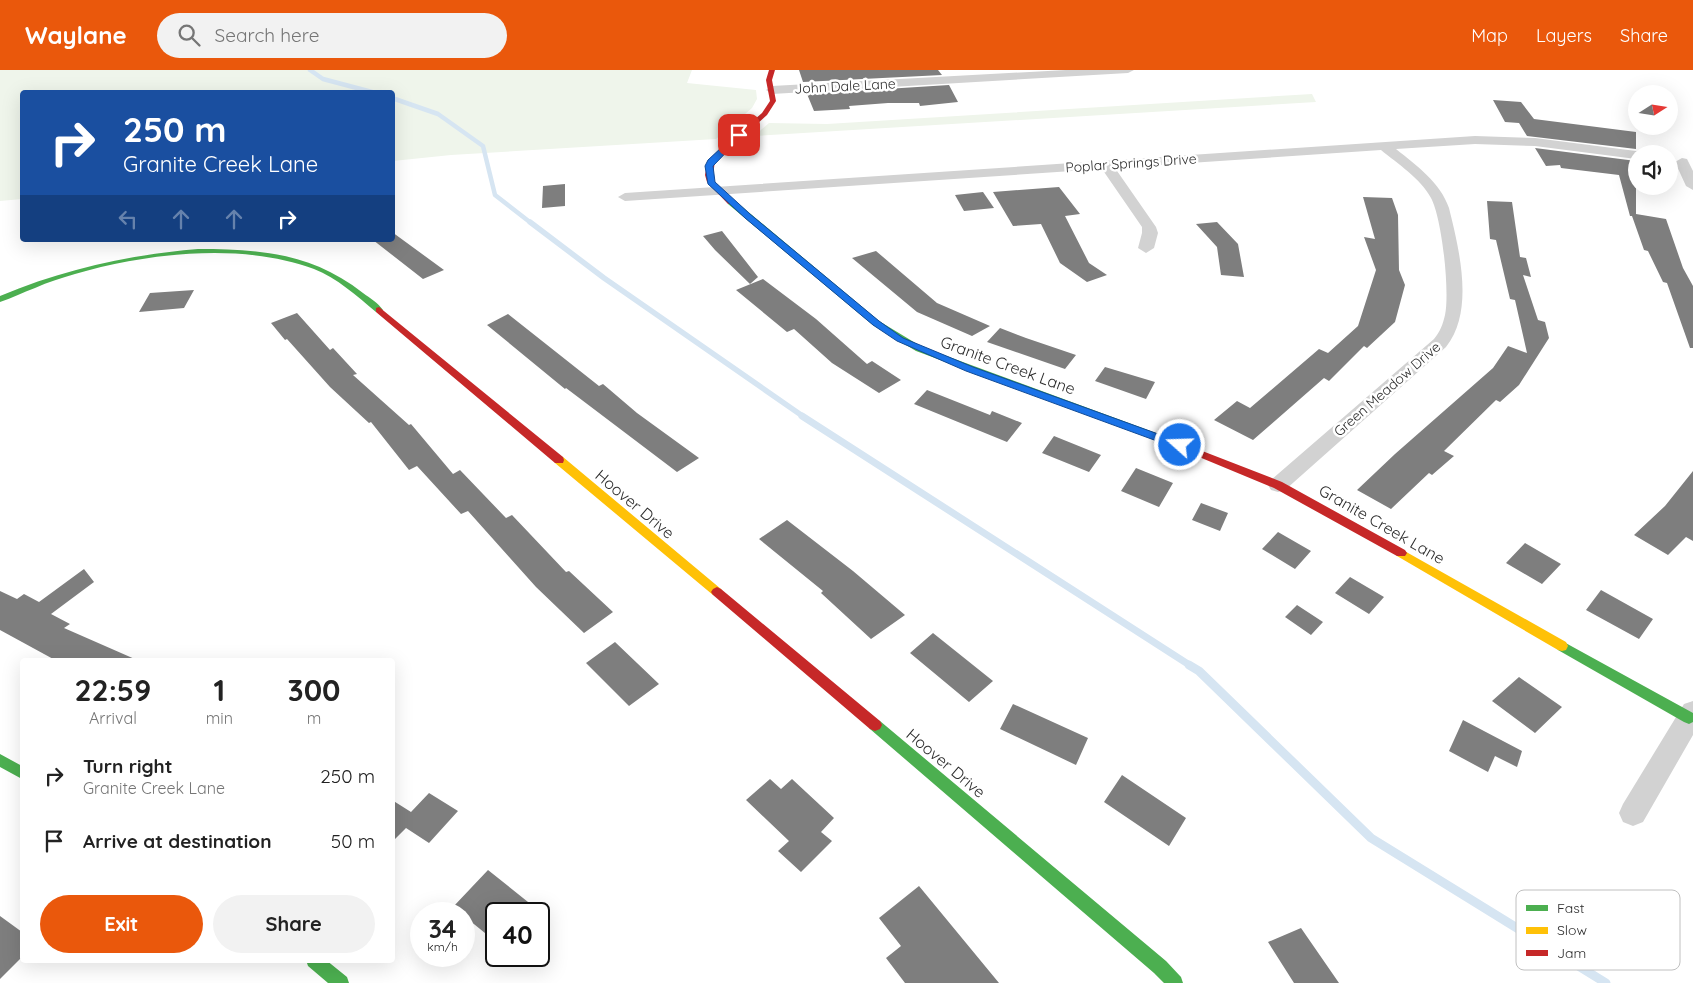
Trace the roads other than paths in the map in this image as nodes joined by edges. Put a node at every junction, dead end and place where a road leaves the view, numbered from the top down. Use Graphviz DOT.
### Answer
graph roads {
  1 [pos="772,70"];
  2 [pos="1128,70"];
  3 [pos="998,74"];
  4 [pos="772,90"];
  5 [pos="1384,146"];
  6 [pos="1628,154"];
  7 [pos="1681,162"];
  8 [pos="1105,164"];
  9 [pos="1693,186"];
  10 [pos="718,191"];
  11 [pos="625,197"];
  12 [pos="1146,248"];
  13 [pos="0,299"];
  14 [pos="1278,485"];
  15 [pos="1691,715"];
  16 [pos="0,760"];
  17 [pos="20,772"];
  18 [pos="1633,813"];
  19 [pos="318,963"];
  20 [pos="341,983"];
  21 [pos="1175,983"];
  1 -- 4 [label="street"];
  2 -- 3 [label="street, John Dale Lane"];
  3 -- 4 [label="street, John Dale Lane"];
  4 -- 10 [label="street"];
  5 -- 6 [label="street, Poplar Springs Drive"];
  5 -- 8 [label="street, Poplar Springs Drive"];
  5 -- 14 [label="street, Green Meadow Drive"];
  7 -- 9 [label="street"];
  8 -- 10 [label="street, Poplar Springs Drive"];
  8 -- 12 [label="street"];
  10 -- 11 [label="street, Poplar Springs Drive"];
  10 -- 14 [label="street, Granite Creek Lane"];
  13 -- 21 [label="street, Hoover Drive"];
  14 -- 15 [label="street, Granite Creek Lane"];
  15 -- 18 [label="street"];
  16 -- 17 [label="street"];
  19 -- 20 [label="street"];
}
